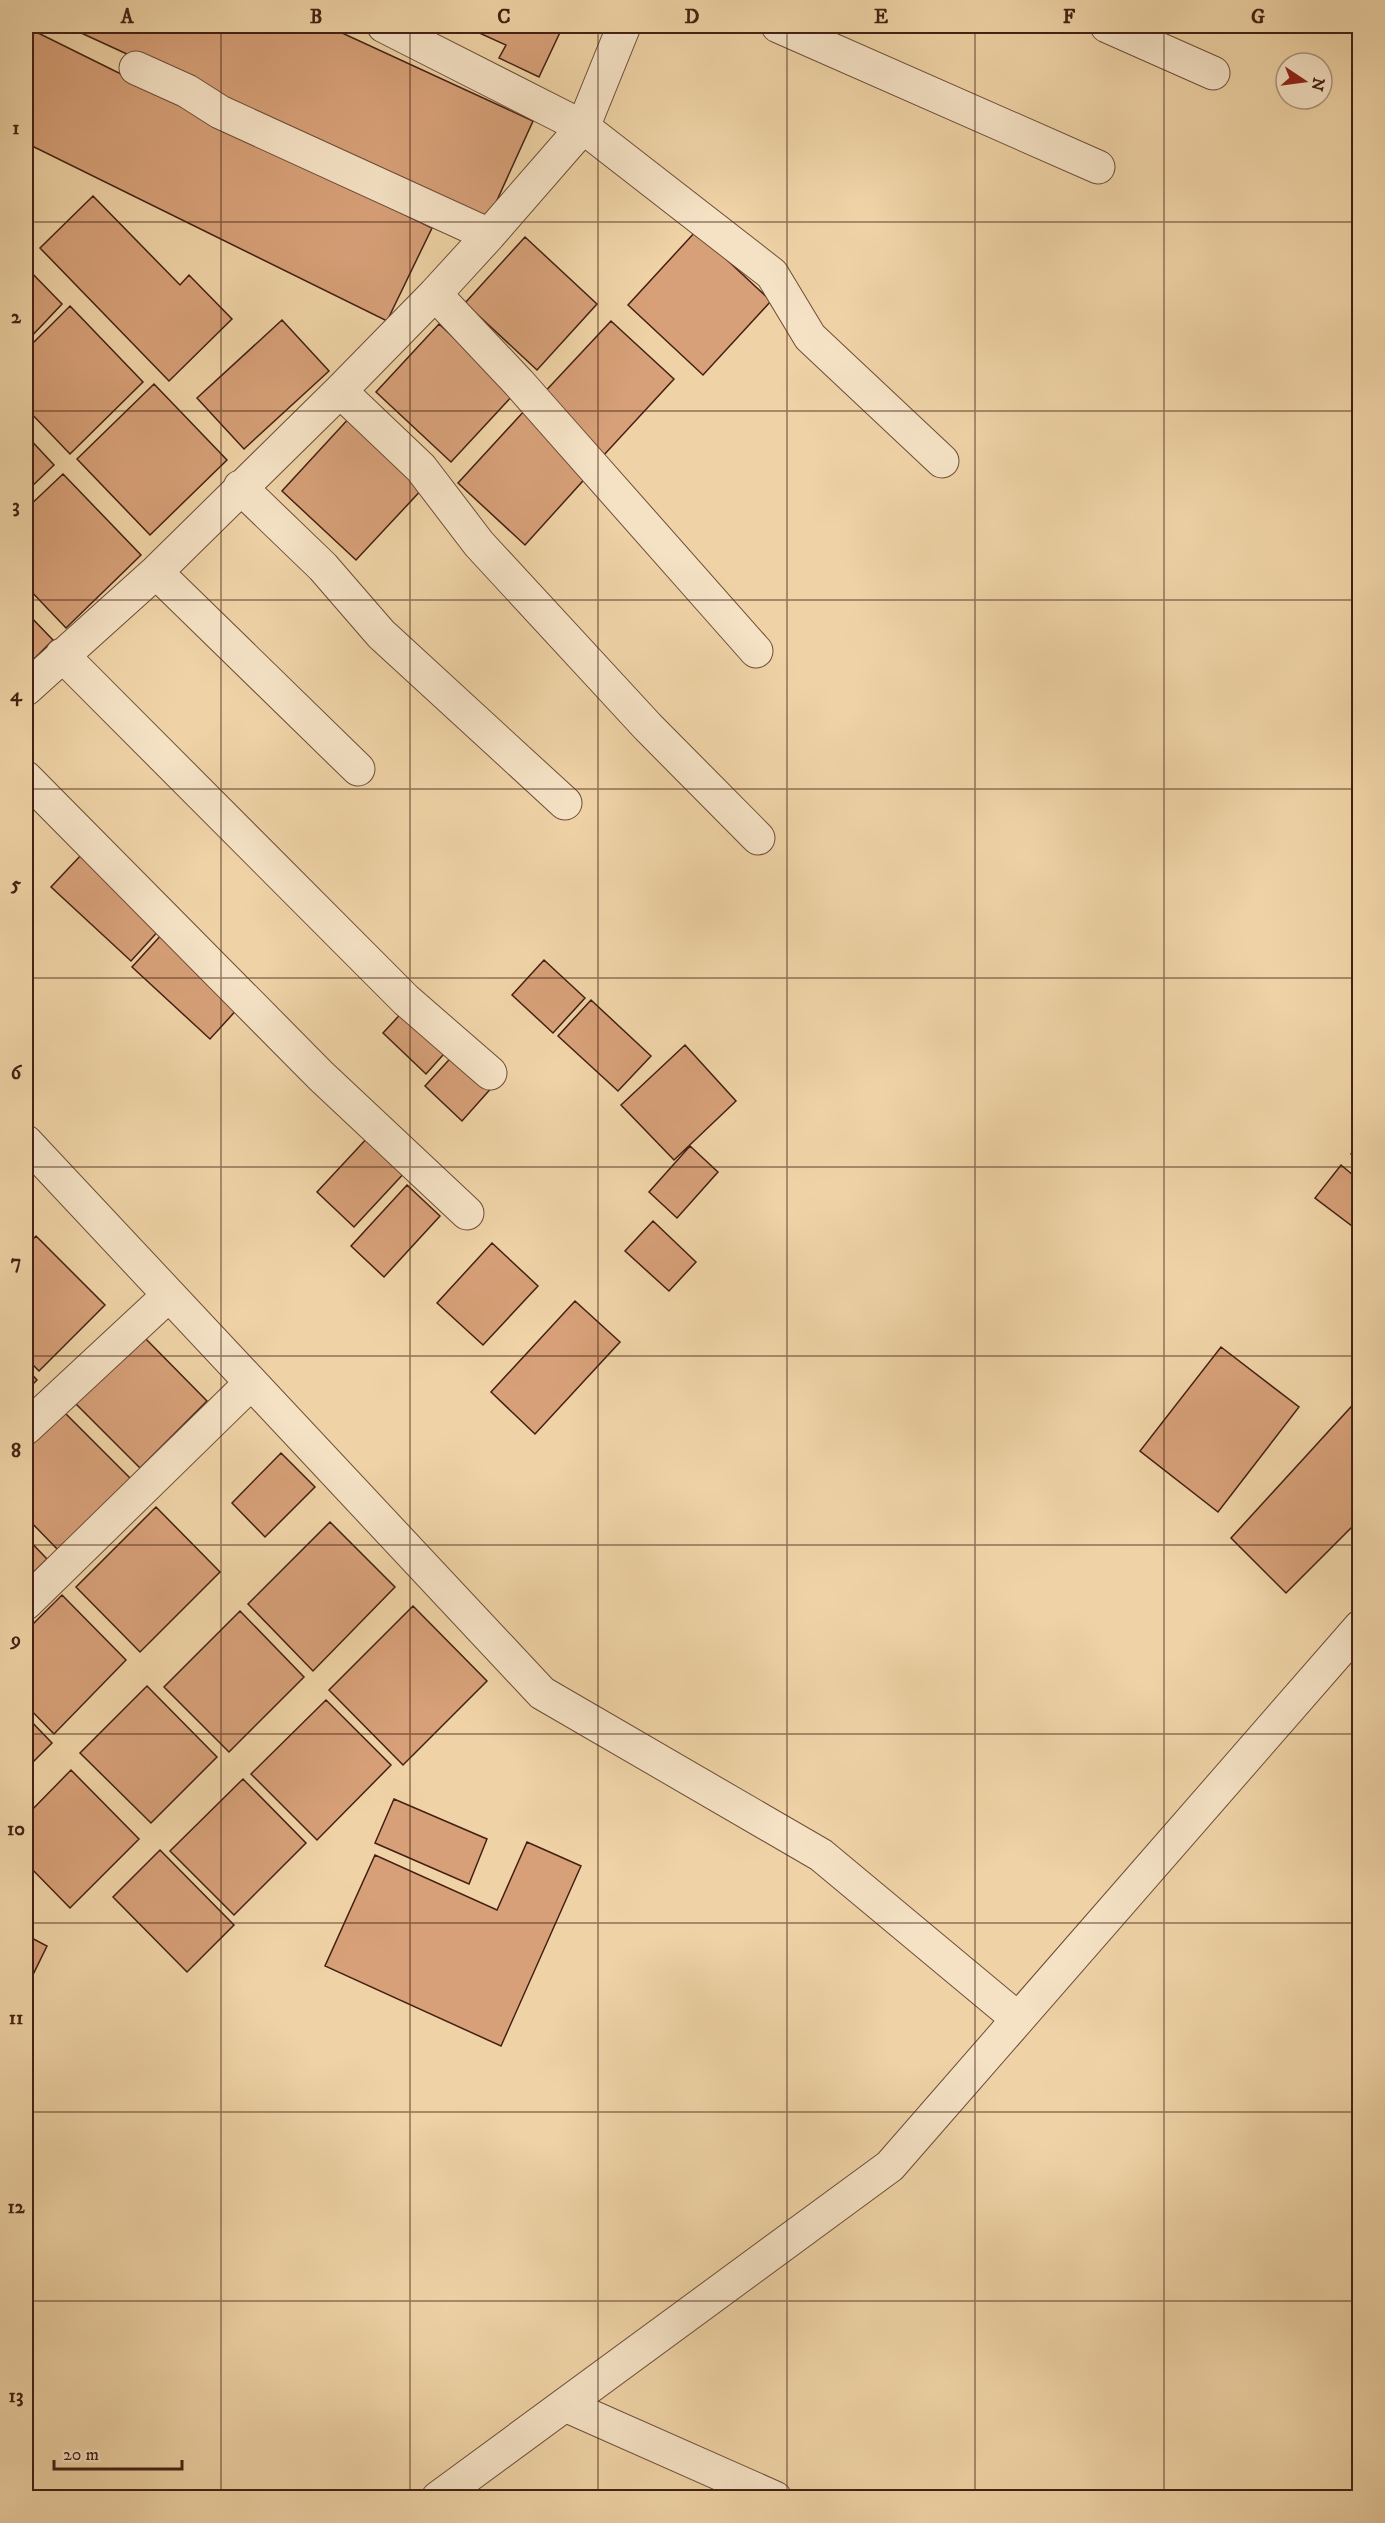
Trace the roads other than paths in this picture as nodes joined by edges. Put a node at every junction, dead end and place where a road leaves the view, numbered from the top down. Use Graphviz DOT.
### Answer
graph roads {
  1 [pos="384,26"];
  2 [pos="624,26"];
  3 [pos="778,26"];
  4 [pos="1107,26"];
  5 [pos="136,68"];
  6 [pos="1212,73"];
  7 [pos="583,127"];
  8 [pos="1098,167"];
  9 [pos="489,235"];
  10 [pos="435,294"];
  11 [pos="340,391"];
  12 [pos="942,461"];
  13 [pos="240,488"];
  14 [pos="156,572"];
  15 [pos="756,651"];
  16 [pos="62,655"];
  17 [pos="26,689"];
  18 [pos="358,769"];
  19 [pos="26,778"];
  20 [pos="565,803"];
  21 [pos="758,838"];
  22 [pos="490,1073"];
  23 [pos="26,1142"];
  24 [pos="467,1214"];
  25 [pos="169,1294"];
  26 [pos="251,1383"];
  27 [pos="26,1428"];
  28 [pos="26,1603"];
  29 [pos="1359,1627"];
  30 [pos="1018,2019"];
  31 [pos="565,2405"];
  32 [pos="438,2498"];
  33 [pos="775,2498"];
  1 -- 7 [label="street"];
  2 -- 7 [label="street"];
  3 -- 8 [label="street"];
  4 -- 6 [label="street"];
  5 -- 9 [label="street"];
  7 -- 9 [label="street"];
  7 -- 12 [label="street"];
  9 -- 10 [label="street"];
  10 -- 11 [label="street"];
  10 -- 15 [label="street"];
  11 -- 13 [label="street"];
  11 -- 21 [label="street"];
  13 -- 14 [label="street"];
  13 -- 20 [label="street"];
  14 -- 16 [label="street"];
  14 -- 18 [label="street"];
  16 -- 17 [label="street"];
  16 -- 22 [label="street"];
  19 -- 24 [label="street"];
  23 -- 25 [label="street"];
  25 -- 26 [label="street"];
  25 -- 27 [label="street"];
  26 -- 28 [label="street"];
  26 -- 30 [label="street"];
  29 -- 30 [label="street"];
  30 -- 31 [label="street"];
  31 -- 32 [label="street"];
  31 -- 33 [label="street"];
}
